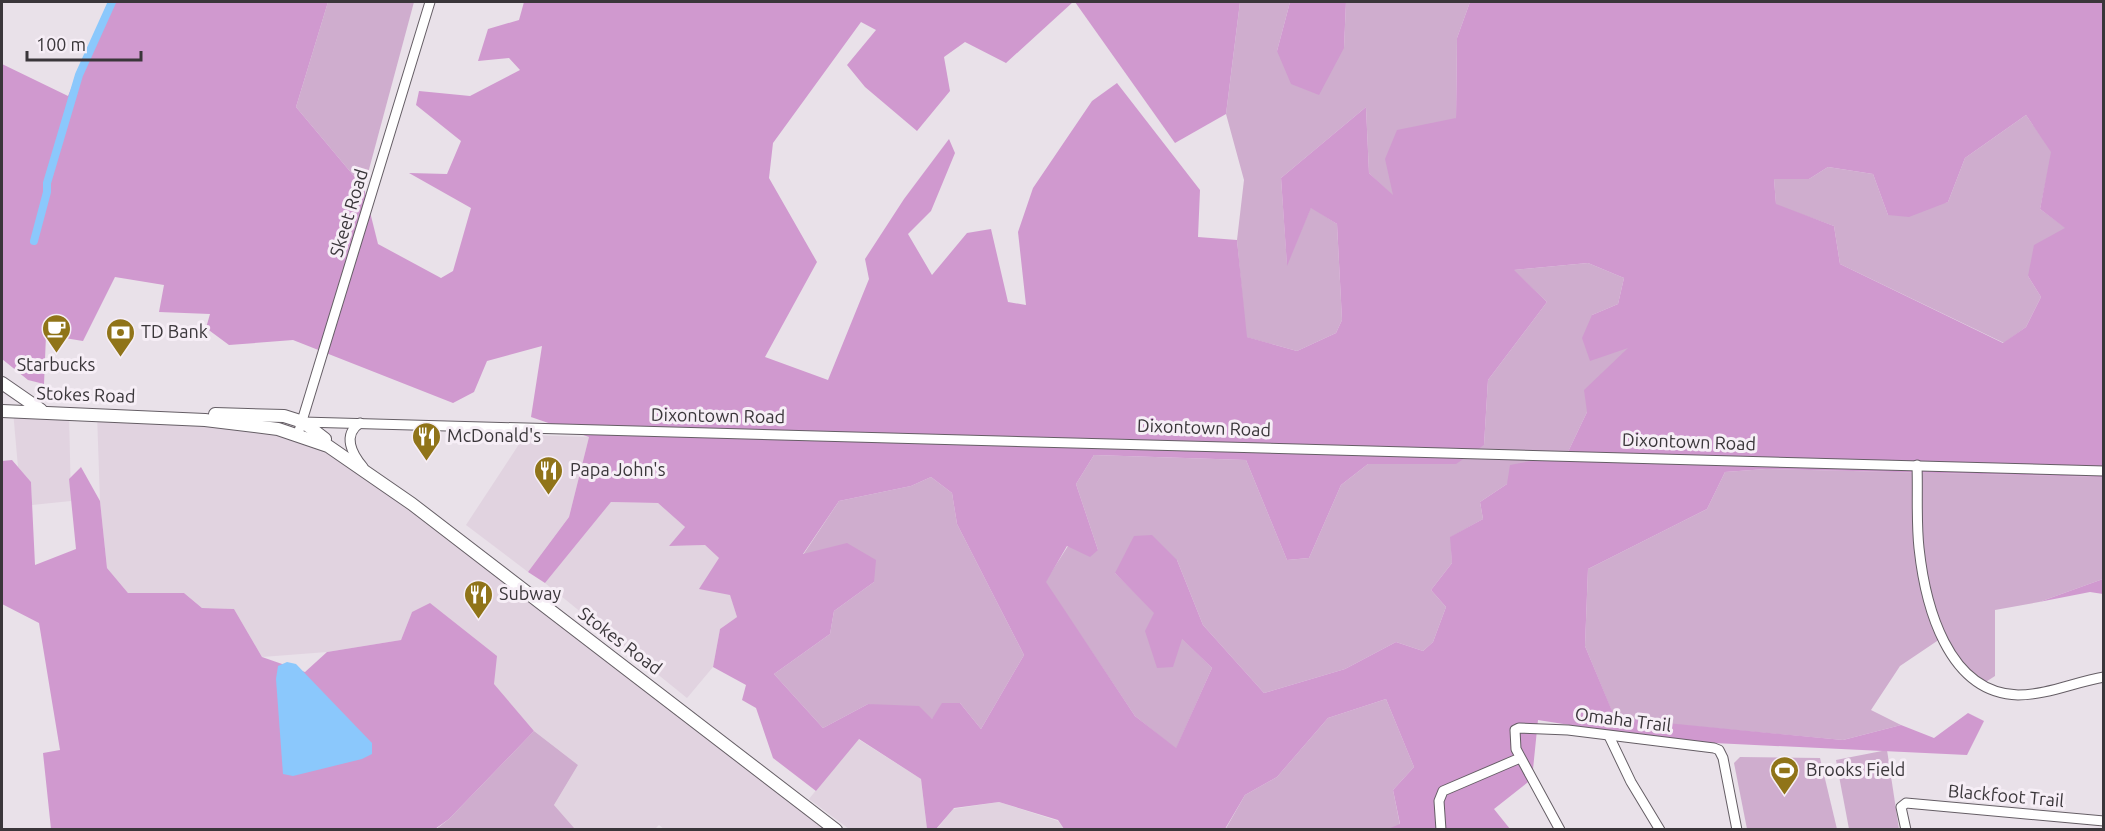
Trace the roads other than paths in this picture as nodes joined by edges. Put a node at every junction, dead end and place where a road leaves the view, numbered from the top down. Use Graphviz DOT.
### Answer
graph roads {
  1 [pos="430,2"];
  2 [pos="2,383"];
  3 [pos="2,411"];
  4 [pos="44,412"];
  5 [pos="169,416"];
  6 [pos="205,420"];
  7 [pos="303,422"];
  8 [pos="360,423"];
  9 [pos="298,434"];
  10 [pos="353,461"];
  11 [pos="1917,465"];
  12 [pos="2103,471"];
  13 [pos="368,472"];
  14 [pos="2103,677"];
  15 [pos="1609,736"];
  16 [pos="1520,758"];
  17 [pos="2103,821"];
  18 [pos="1441,829"];
  19 [pos="836,830"];
  20 [pos="1560,830"];
  21 [pos="1660,830"];
  22 [pos="1737,830"];
  23 [pos="1906,830"];
  1 -- 7 [label="street, Skeet Road"];
  2 -- 4 [label="main road"];
  3 -- 4 [label="main road, Stokes Road"];
  4 -- 5 [label="main road, Stokes Road"];
  5 -- 6 [label="main road, Stokes Road"];
  5 -- 7 [label="main road, Stokes Road"];
  6 -- 7 [label="main road"];
  6 -- 9 [label="main road, Stokes Road"];
  7 -- 8 [label="street, Dixontown Road"];
  7 -- 9 [label="street, Skeet Road"];
  7 -- 10 [label="main road, Stokes Road"];
  8 -- 11 [label="street, Dixontown Road"];
  8 -- 13 [label="street"];
  9 -- 10 [label="main road, Stokes Road"];
  10 -- 13 [label="main road, Stokes Road"];
  11 -- 12 [label="street, Dixontown Road"];
  11 -- 14 [label="street"];
  13 -- 19 [label="main road, Stokes Road"];
  15 -- 16 [label="street, Omaha Trail"];
  15 -- 21 [label="street"];
  15 -- 22 [label="street, Omaha Trail"];
  16 -- 18 [label="street"];
  16 -- 20 [label="street"];
  17 -- 23 [label="street, Blackfoot Trail"];
}
